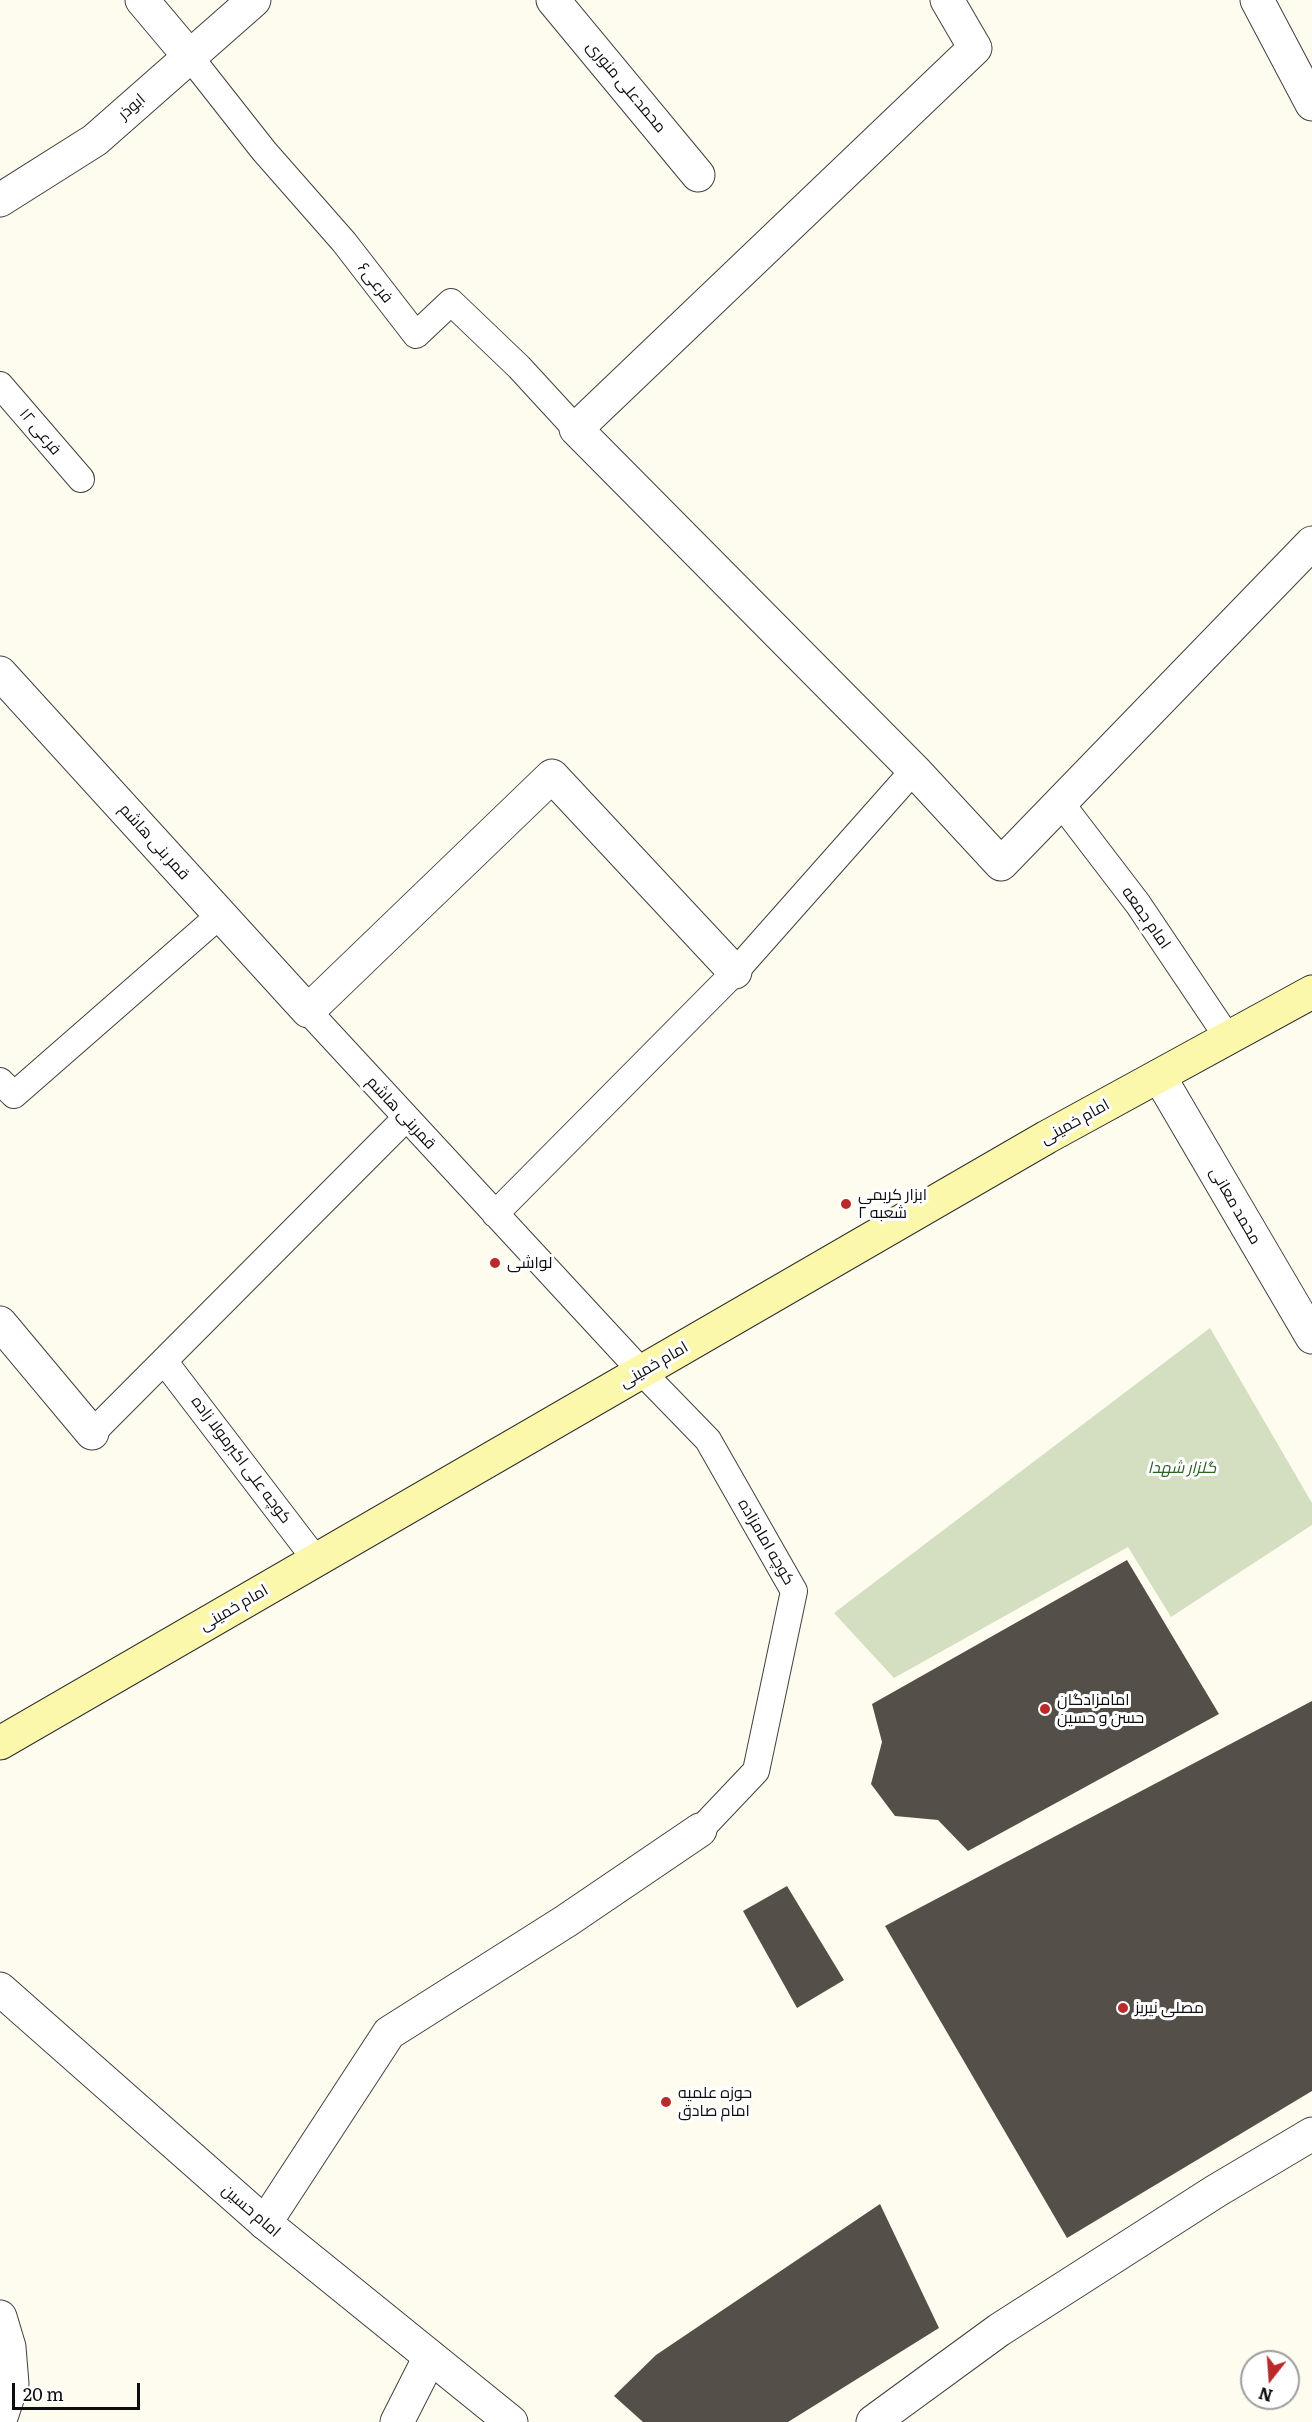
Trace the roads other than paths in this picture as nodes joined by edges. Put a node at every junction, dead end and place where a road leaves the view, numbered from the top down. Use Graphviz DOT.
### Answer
graph roads {
  1 [pos="142,0"];
  2 [pos="254,0"];
  3 [pos="553,0"];
  4 [pos="947,0"];
  5 [pos="1257,0"];
  6 [pos="190,57"];
  7 [pos="1312,104"];
  8 [pos="698,175"];
  9 [pos="0,200"];
  10 [pos="0,385"];
  11 [pos="576,429"];
  12 [pos="81,479"];
  13 [pos="1312,543"];
  14 [pos="0,673"];
  15 [pos="914,770"];
  16 [pos="1060,802"];
  17 [pos="220,915"];
  18 [pos="735,972"];
  19 [pos="1312,992"];
  20 [pos="308,1011"];
  21 [pos="1228,1038"];
  22 [pos="1159,1076"];
  23 [pos="0,1081"];
  24 [pos="406,1119"];
  25 [pos="495,1214"];
  26 [pos="0,1323"];
  27 [pos="1312,1337"];
  28 [pos="164,1361"];
  29 [pos="642,1372"];
  30 [pos="92,1433"];
  31 [pos="316,1560"];
  32 [pos="0,1743"];
  33 [pos="700,1830"];
  34 [pos="0,1989"];
  35 [pos="1312,2134"];
  36 [pos="265,2223"];
  37 [pos="0,2317"];
  38 [pos="430,2357"];
  39 [pos="0,2420"];
  40 [pos="398,2422"];
  41 [pos="510,2422"];
  42 [pos="873,2422"];
  1 -- 6 [label="street"];
  2 -- 6 [label="street, ابوذر"];
  3 -- 8 [label="street, محمدعلی منوری"];
  4 -- 11 [label="street"];
  5 -- 7 [label="street"];
  6 -- 9 [label="street, ابوذر"];
  6 -- 11 [label="lane, فرعی۶"];
  10 -- 12 [label="lane, فرعی ۱۲"];
  11 -- 15 [label="street"];
  13 -- 16 [label="street"];
  14 -- 17 [label="street, قمر بنی هاشم"];
  15 -- 16 [label="street"];
  15 -- 18 [label="lane"];
  16 -- 21 [label="lane, امام جمعه"];
  17 -- 20 [label="street, قمر بنی هاشم"];
  17 -- 23 [label="lane"];
  18 -- 20 [label="street"];
  18 -- 25 [label="lane"];
  19 -- 21 [label="main road, امام خمینی"];
  20 -- 24 [label="lane, قمربنی هاشم"];
  21 -- 22 [label="main road, امام خمینی"];
  22 -- 27 [label="street, محمد معانی"];
  22 -- 29 [label="main road, امام خمینی"];
  24 -- 25 [label="lane, قمربنی هاشم"];
  24 -- 28 [label="lane"];
  25 -- 29 [label="lane, قمربنی هاشم"];
  26 -- 30 [label="street"];
  28 -- 30 [label="lane"];
  28 -- 31 [label="lane, کوچه علی اکبرمولا زاده"];
  29 -- 31 [label="main road, امام خمینی"];
  29 -- 33 [label="lane, کوچه امامزاده"];
  31 -- 32 [label="main road, امام خمینی"];
  33 -- 36 [label="street"];
  34 -- 36 [label="street, امام حسین"];
  35 -- 42 [label="street"];
  36 -- 38 [label="street, امام حسین"];
  37 -- 39 [label="street"];
  38 -- 40 [label="street"];
  38 -- 41 [label="street, امام حسین"];
}
